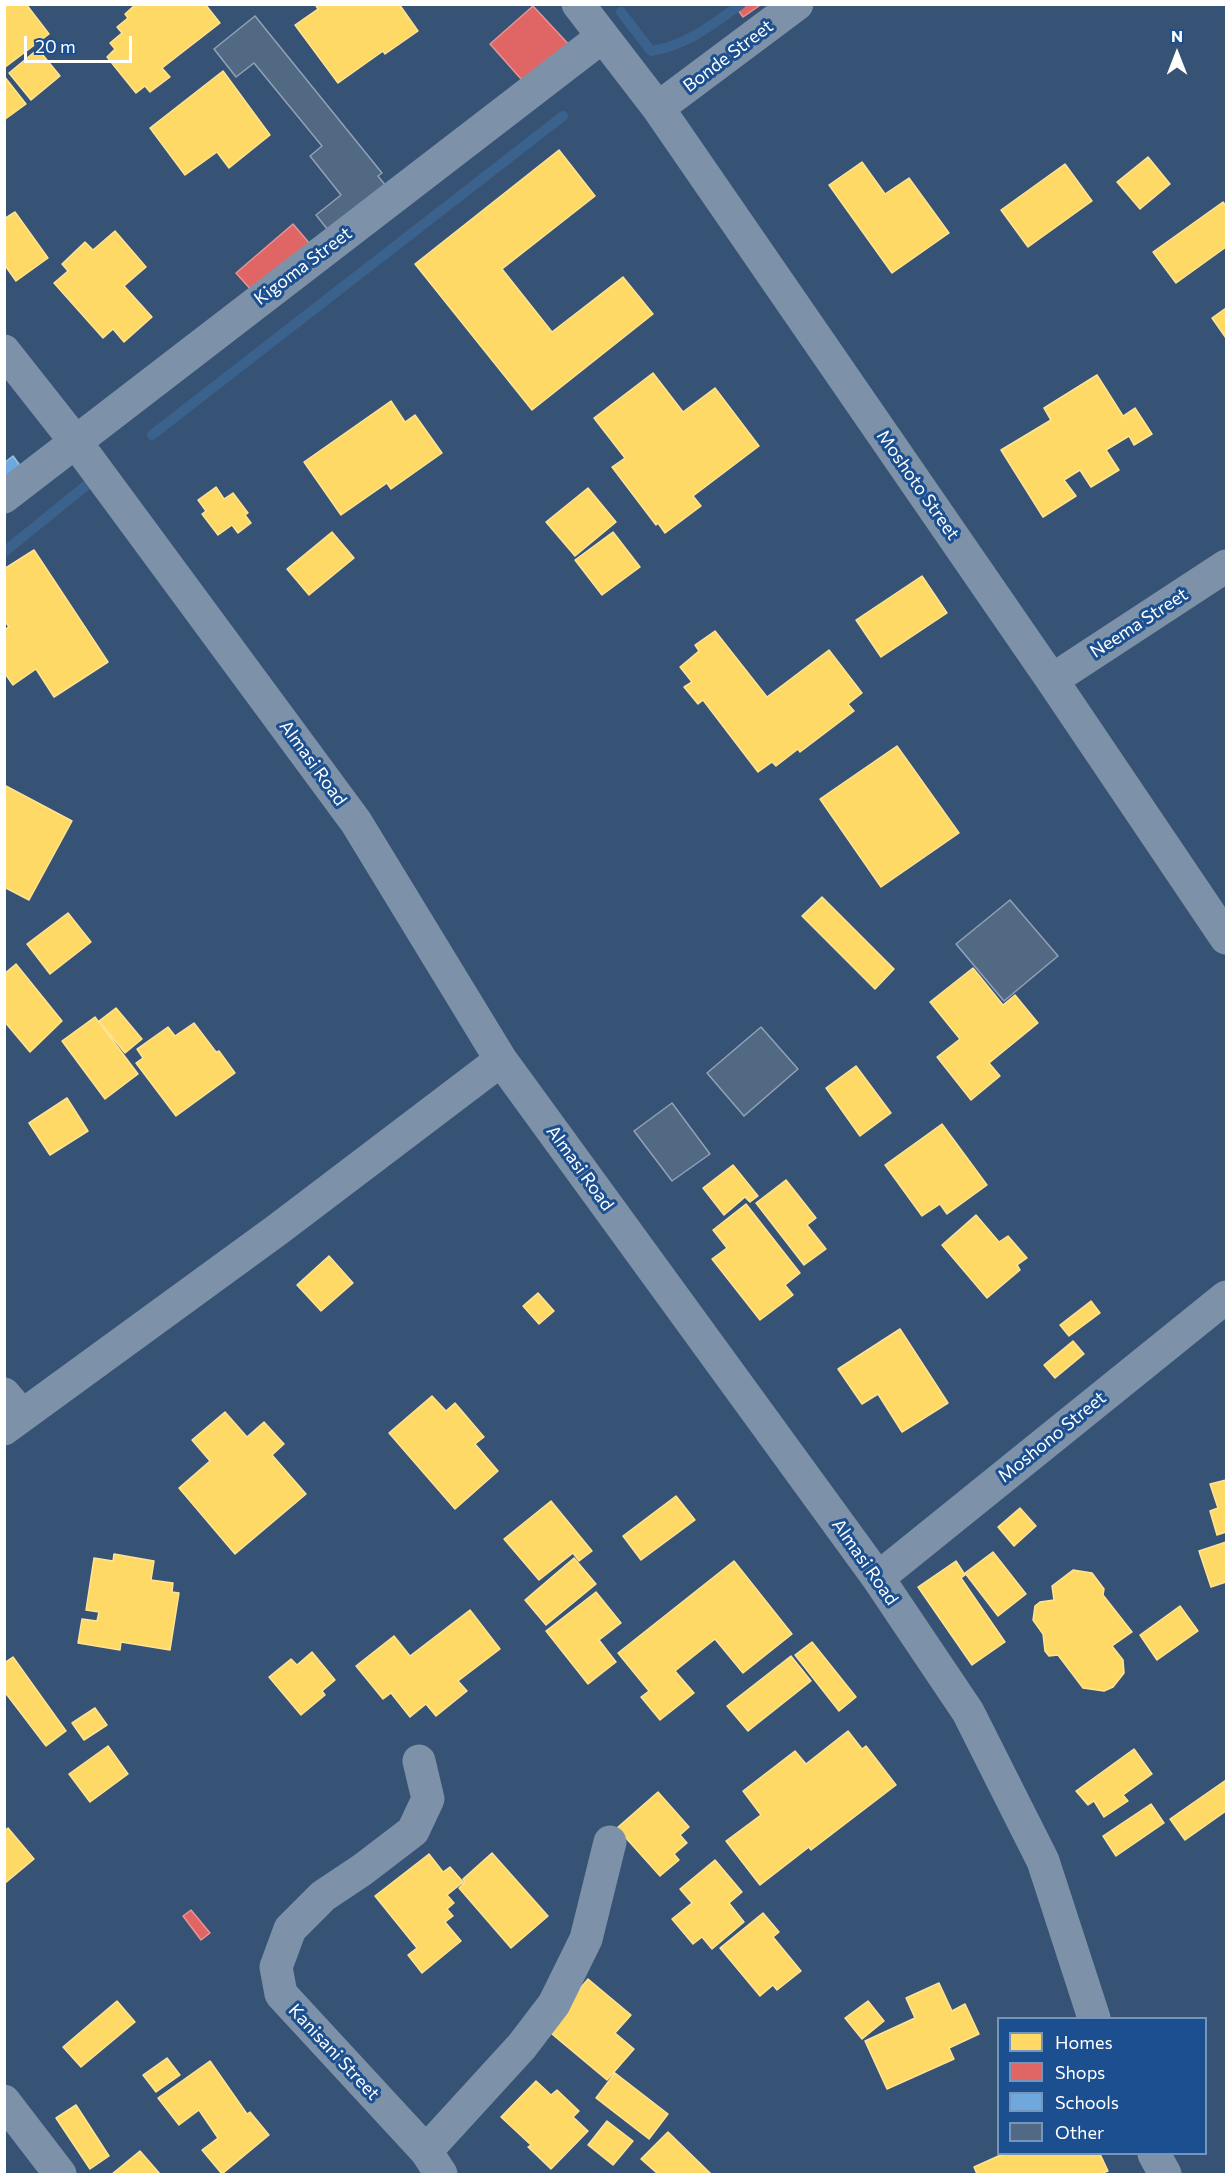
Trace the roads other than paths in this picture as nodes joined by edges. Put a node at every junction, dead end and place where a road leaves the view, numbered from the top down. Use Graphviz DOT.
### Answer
graph roads {
  1 [pos="578,4"];
  2 [pos="797,4"];
  3 [pos="602,37"];
  4 [pos="658,108"];
  5 [pos="4,351"];
  6 [pos="75,441"];
  7 [pos="4,497"];
  8 [pos="1227,566"];
  9 [pos="1052,680"];
  10 [pos="1227,938"];
  11 [pos="501,1060"];
  12 [pos="1227,1297"];
  13 [pos="10,1413"];
  14 [pos="878,1578"];
  15 [pos="419,1761"];
  16 [pos="610,1842"];
  17 [pos="1093,2017"];
  18 [pos="4,2101"];
  19 [pos="1155,2155"];
  20 [pos="434,2163"];
  21 [pos="60,2175"];
  22 [pos="1165,2175"];
  1 -- 3 [label="street, Moshoto Street"];
  2 -- 4 [label="street, Bonde Street"];
  3 -- 4 [label="street, Moshoto Street"];
  3 -- 6 [label="street, Kigoma Street"];
  4 -- 9 [label="street, Moshoto Street"];
  5 -- 6 [label="street, Almasi Road"];
  6 -- 7 [label="street, Kigoma Street"];
  6 -- 11 [label="street, Almasi Road"];
  8 -- 9 [label="street, Neema Street"];
  9 -- 10 [label="street, Moshoto Street"];
  11 -- 13 [label="street"];
  11 -- 14 [label="street, Almasi Road"];
  12 -- 14 [label="street, Moshono Street"];
  14 -- 17 [label="street, Almasi Road"];
  15 -- 20 [label="street, Kanisani Street"];
  16 -- 20 [label="street"];
  18 -- 21 [label="street"];
  19 -- 22 [label="street"];
}
